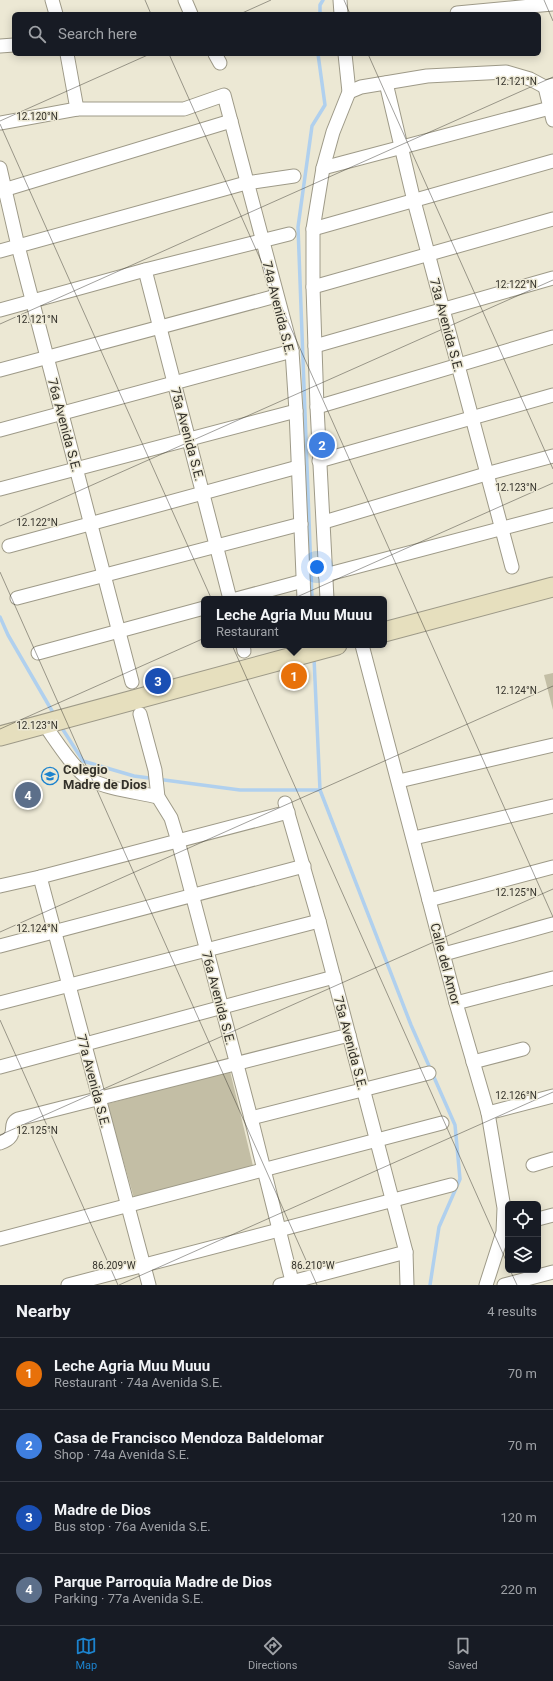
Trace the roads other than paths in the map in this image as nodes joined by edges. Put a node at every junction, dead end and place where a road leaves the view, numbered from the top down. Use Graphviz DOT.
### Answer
graph roads {
  1 [pos="52,0"];
  2 [pos="185,0"];
  3 [pos="340,0"];
  4 [pos="520,3"];
  5 [pos="552,4"];
  6 [pos="55,12"];
  7 [pos="190,12"];
  8 [pos="341,12"];
  9 [pos="463,12"];
  10 [pos="12,45"];
  11 [pos="0,46"];
  12 [pos="67,56"];
  13 [pos="345,56"];
  14 [pos="386,83"];
  15 [pos="549,86"];
  16 [pos="349,92"];
  17 [pos="77,109"];
  18 [pos="551,114"];
  19 [pos="231,121"];
  20 [pos="0,123"];
  21 [pos="401,147"];
  22 [pos="553,161"];
  23 [pos="0,168"];
  24 [pos="323,168"];
  25 [pos="294,176"];
  26 [pos="246,183"];
  27 [pos="3,190"];
  28 [pos="414,201"];
  29 [pos="553,219"];
  30 [pos="313,229"];
  31 [pos="289,234"];
  32 [pos="263,241"];
  33 [pos="18,246"];
  34 [pos="0,252"];
  35 [pos="428,254"];
  36 [pos="145,270"];
  37 [pos="553,278"];
  38 [pos="313,287"];
  39 [pos="276,296"];
  40 [pos="32,301"];
  41 [pos="443,309"];
  42 [pos="0,310"];
  43 [pos="160,327"];
  44 [pos="553,337"];
  45 [pos="315,346"];
  46 [pos="292,351"];
  47 [pos="47,357"];
  48 [pos="458,365"];
  49 [pos="0,370"];
  50 [pos="174,383"];
  51 [pos="553,395"];
  52 [pos="317,407"];
  53 [pos="296,412"];
  54 [pos="62,414"];
  55 [pos="472,418"];
  56 [pos="0,430"];
  57 [pos="190,439"];
  58 [pos="553,456"];
  59 [pos="319,461"];
  60 [pos="298,467"];
  61 [pos="76,469"];
  62 [pos="486,474"];
  63 [pos="0,489"];
  64 [pos="203,493"];
  65 [pos="553,515"];
  66 [pos="324,522"];
  67 [pos="90,524"];
  68 [pos="301,524"];
  69 [pos="501,528"];
  70 [pos="9,546"];
  71 [pos="216,546"];
  72 [pos="512,567"];
  73 [pos="325,575"];
  74 [pos="104,576"];
  75 [pos="303,581"];
  76 [pos="553,587"];
  77 [pos="229,596"];
  78 [pos="247,596"];
  79 [pos="304,596"];
  80 [pos="327,596"];
  81 [pos="17,598"];
  82 [pos="201,609"];
  83 [pos="118,631"];
  84 [pos="387,631"];
  85 [pos="363,648"];
  86 [pos="306,649"];
  87 [pos="38,653"];
  88 [pos="132,682"];
  89 [pos="140,714"];
  90 [pos="54,721"];
  91 [pos="0,736"];
  92 [pos="553,745"];
  93 [pos="399,781"];
  94 [pos="158,797"];
  95 [pos="553,806"];
  96 [pos="414,838"];
  97 [pos="178,840"];
  98 [pos="304,866"];
  99 [pos="553,867"];
  100 [pos="40,877"];
  101 [pos="0,886"];
  102 [pos="192,895"];
  103 [pos="430,900"];
  104 [pos="319,921"];
  105 [pos="553,924"];
  106 [pos="55,931"];
  107 [pos="0,946"];
  108 [pos="206,950"];
  109 [pos="444,954"];
  110 [pos="334,977"];
  111 [pos="553,978"];
  112 [pos="69,985"];
  113 [pos="0,1003"];
  114 [pos="456,1003"];
  115 [pos="221,1007"];
  116 [pos="349,1035"];
  117 [pos="85,1044"];
  118 [pos="523,1049"];
  119 [pos="473,1062"];
  120 [pos="237,1064"];
  121 [pos="0,1067"];
  122 [pos="429,1073"];
  123 [pos="364,1090"];
  124 [pos="553,1096"];
  125 [pos="99,1098"];
  126 [pos="488,1113"];
  127 [pos="251,1118"];
  128 [pos="442,1123"];
  129 [pos="377,1141"];
  130 [pos="0,1142"];
  131 [pos="553,1159"];
  132 [pos="533,1164"];
  133 [pos="264,1170"];
  134 [pos="451,1185"];
  135 [pos="392,1200"];
  136 [pos="128,1206"];
  137 [pos="553,1215"];
  138 [pos="541,1218"];
  139 [pos="279,1230"];
  140 [pos="0,1239"];
  141 [pos="406,1252"];
  142 [pos="143,1265"];
  143 [pos="553,1272"];
  144 [pos="288,1284"];
  145 [pos="504,1284"];
  146 [pos="68,1285"];
  147 [pos="148,1285"];
  148 [pos="407,1285"];
  149 [pos="486,1285"];
  1 -- 6 [label="street"];
  2 -- 7 [label="street"];
  3 -- 8 [label="street"];
  4 -- 5 [label="street"];
  4 -- 9 [label="street"];
  10 -- 11 [label="street"];
  12 -- 17 [label="street"];
  13 -- 16 [label="street"];
  14 -- 15 [label="street"];
  14 -- 16 [label="street"];
  14 -- 21 [label="street, 73a Avenida S.E."];
  15 -- 18 [label="street"];
  16 -- 24 [label="street, 74a Avenida S.E."];
  17 -- 19 [label="street, 74a Avenida S.E."];
  17 -- 20 [label="street"];
  18 -- 21 [label="street"];
  19 -- 26 [label="street, 74a Avenida S.E."];
  19 -- 27 [label="street"];
  21 -- 24 [label="street"];
  21 -- 28 [label="street, 73a Avenida S.E."];
  22 -- 28 [label="street"];
  23 -- 27 [label="street, 76a Avenida S.E."];
  24 -- 30 [label="street, 74a Avenida S.E."];
  25 -- 26 [label="street"];
  26 -- 32 [label="street, 74a Avenida S.E."];
  26 -- 33 [label="street"];
  27 -- 33 [label="street, 76a Avenida S.E."];
  28 -- 30 [label="street"];
  28 -- 35 [label="street, 73a Avenida S.E."];
  29 -- 35 [label="street"];
  30 -- 38 [label="street, 74a Avenida S.E."];
  31 -- 32 [label="street"];
  32 -- 36 [label="street"];
  32 -- 39 [label="street, 74a Avenida S.E."];
  33 -- 34 [label="street"];
  33 -- 40 [label="street, 76a Avenida S.E."];
  35 -- 38 [label="street"];
  35 -- 41 [label="street, 73a Avenida S.E."];
  36 -- 40 [label="street"];
  36 -- 43 [label="street, 75a Avenida S.E."];
  37 -- 41 [label="street"];
  38 -- 45 [label="street, 74a Avenida S.E."];
  39 -- 43 [label="street"];
  39 -- 46 [label="street, 74a Avenida S.E."];
  40 -- 42 [label="street"];
  40 -- 47 [label="street, 76a Avenida S.E."];
  41 -- 45 [label="street"];
  41 -- 48 [label="street, 73a Avenida S.E."];
  43 -- 47 [label="street"];
  43 -- 50 [label="street, 75a Avenida S.E."];
  44 -- 48 [label="street"];
  45 -- 52 [label="street, 74a Avenida S.E."];
  46 -- 50 [label="street"];
  46 -- 53 [label="street, 74a Avenida S.E."];
  47 -- 49 [label="street"];
  47 -- 54 [label="street, 76a Avenida S.E."];
  48 -- 52 [label="street"];
  48 -- 55 [label="street, 73a Avenida S.E."];
  50 -- 54 [label="street"];
  50 -- 57 [label="street, 75a Avenida S.E."];
  51 -- 55 [label="street"];
  52 -- 59 [label="street, 74a Avenida S.E."];
  53 -- 57 [label="street"];
  53 -- 60 [label="street, 74a Avenida S.E."];
  54 -- 56 [label="street"];
  54 -- 61 [label="street, 76a Avenida S.E."];
  55 -- 59 [label="street"];
  55 -- 62 [label="street, 73a Avenida S.E."];
  57 -- 61 [label="street"];
  57 -- 64 [label="street, 75a Avenida S.E."];
  58 -- 62 [label="street"];
  59 -- 66 [label="street, 74a Avenida S.E."];
  60 -- 64 [label="street"];
  60 -- 68 [label="street, 74a Avenida S.E."];
  61 -- 63 [label="street"];
  61 -- 67 [label="street, 76a Avenida S.E."];
  62 -- 66 [label="street"];
  62 -- 69 [label="street, 73a Avenida S.E."];
  64 -- 67 [label="street"];
  64 -- 71 [label="street, 75a Avenida S.E."];
  65 -- 69 [label="street"];
  66 -- 73 [label="street, 74a Avenida S.E."];
  67 -- 70 [label="street"];
  67 -- 74 [label="street, 76a Avenida S.E."];
  68 -- 71 [label="street"];
  68 -- 75 [label="street, 74a Avenida S.E."];
  69 -- 72 [label="street, 73a Avenida S.E."];
  69 -- 73 [label="street"];
  71 -- 74 [label="street"];
  71 -- 77 [label="street, 75a Avenida S.E."];
  73 -- 80 [label="street, 74a Avenida S.E."];
  74 -- 81 [label="street"];
  74 -- 83 [label="street, 76a Avenida S.E."];
  75 -- 78 [label="street"];
  75 -- 79 [label="street, 74a Avenida S.E."];
  76 -- 84 [label="street"];
  82 -- 83 [label="street"];
  83 -- 87 [label="street"];
  83 -- 88 [label="street, 76a Avenida S.E."];
  85 -- 93 [label="street, Calle del Amor"];
  86 -- 90 [label="street"];
  89 -- 94 [label="street, 76a Avenida S.E."];
  90 -- 91 [label="street"];
  90 -- 94 [label="street"];
  92 -- 93 [label="street"];
  93 -- 96 [label="street, Calle del Amor"];
  94 -- 97 [label="street, 76a Avenida S.E."];
  95 -- 96 [label="street"];
  96 -- 103 [label="street, Calle del Amor"];
  97 -- 98 [label="street, 75a Avenida S.E."];
  97 -- 100 [label="street"];
  97 -- 102 [label="street, 76a Avenida S.E."];
  98 -- 102 [label="street"];
  98 -- 104 [label="street, 75a Avenida S.E."];
  99 -- 103 [label="street"];
  100 -- 101 [label="street"];
  100 -- 106 [label="street, 77a Avenida S.E."];
  102 -- 106 [label="street"];
  102 -- 108 [label="street, 76a Avenida S.E."];
  103 -- 109 [label="street, Calle del Amor"];
  104 -- 108 [label="street"];
  104 -- 110 [label="street, 75a Avenida S.E."];
  105 -- 109 [label="street"];
  106 -- 107 [label="street"];
  106 -- 112 [label="street, 77a Avenida S.E."];
  108 -- 112 [label="street"];
  108 -- 115 [label="street, 76a Avenida S.E."];
  109 -- 114 [label="street, Calle del Amor"];
  110 -- 115 [label="street"];
  110 -- 116 [label="street, 75a Avenida S.E."];
  111 -- 114 [label="street"];
  112 -- 113 [label="street"];
  112 -- 117 [label="street, 77a Avenida S.E."];
  114 -- 119 [label="street, Calle del Amor"];
  115 -- 117 [label="street"];
  115 -- 120 [label="street, 76a Avenida S.E."];
  116 -- 120 [label="street"];
  116 -- 123 [label="street, 75a Avenida S.E."];
  117 -- 121 [label="street"];
  117 -- 125 [label="street, 77a Avenida S.E."];
  118 -- 119 [label="street"];
  119 -- 126 [label="street, Calle del Amor"];
  120 -- 125 [label="street"];
  120 -- 127 [label="street, 76a Avenida S.E."];
  122 -- 123 [label="street"];
  123 -- 127 [label="street"];
  123 -- 129 [label="street, 75a Avenida S.E."];
  124 -- 126 [label="street"];
  125 -- 130 [label="street"];
  125 -- 136 [label="street, 77a Avenida S.E."];
  126 -- 149 [label="street, Calle del Amor"];
  127 -- 133 [label="street, 76a Avenida S.E."];
  128 -- 129 [label="street"];
  129 -- 133 [label="street"];
  129 -- 135 [label="street, 75a Avenida S.E."];
  131 -- 132 [label="street"];
  133 -- 136 [label="street"];
  133 -- 139 [label="street, 76a Avenida S.E."];
  134 -- 135 [label="street"];
  135 -- 139 [label="street"];
  135 -- 141 [label="street, 75a Avenida S.E."];
  136 -- 140 [label="street"];
  136 -- 142 [label="street, 77a Avenida S.E."];
  137 -- 138 [label="street"];
  139 -- 142 [label="street"];
  139 -- 144 [label="street, 76a Avenida S.E."];
  141 -- 144 [label="street"];
  141 -- 148 [label="street, 75a Avenida S.E."];
  142 -- 146 [label="street"];
  142 -- 147 [label="street, 77a Avenida S.E."];
  143 -- 145 [label="street"];
}
